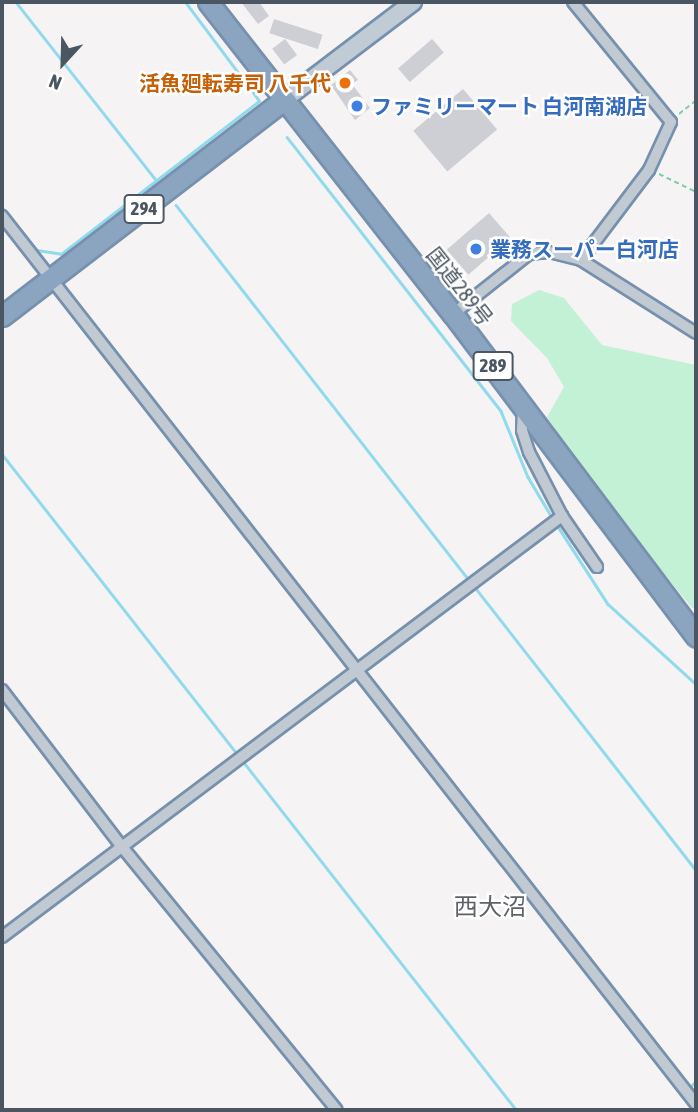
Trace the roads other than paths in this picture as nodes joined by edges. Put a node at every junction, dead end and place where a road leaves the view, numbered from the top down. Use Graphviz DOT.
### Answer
graph roads {
  1 [pos="208,2"];
  2 [pos="413,2"];
  3 [pos="573,2"];
  4 [pos="395,8"];
  5 [pos="284,100"];
  6 [pos="2,216"];
  7 [pos="581,260"];
  8 [pos="52,281"];
  9 [pos="453,314"];
  10 [pos="2,316"];
  11 [pos="696,333"];
  12 [pos="523,405"];
  13 [pos="562,516"];
  14 [pos="597,567"];
  15 [pos="696,637"];
  16 [pos="361,670"];
  17 [pos="2,690"];
  18 [pos="123,848"];
  19 [pos="2,937"];
  20 [pos="696,1104"];
  21 [pos="337,1110"];
  1 -- 5 [label="highway, 国道289号 / 289"];
  2 -- 4 [label="street"];
  3 -- 7 [label="street"];
  4 -- 5 [label="street"];
  5 -- 8 [label="highway, 294"];
  5 -- 9 [label="highway, 国道289号 / 289"];
  6 -- 8 [label="street"];
  7 -- 9 [label="street"];
  7 -- 11 [label="street"];
  8 -- 10 [label="highway, 294"];
  8 -- 16 [label="street"];
  9 -- 12 [label="highway, 国道289号 / 289"];
  12 -- 13 [label="street"];
  12 -- 15 [label="highway, 国道289号 / 289"];
  13 -- 14 [label="street"];
  13 -- 16 [label="street"];
  16 -- 18 [label="street"];
  16 -- 20 [label="street"];
  17 -- 18 [label="street"];
  18 -- 19 [label="street"];
  18 -- 21 [label="street"];
}
